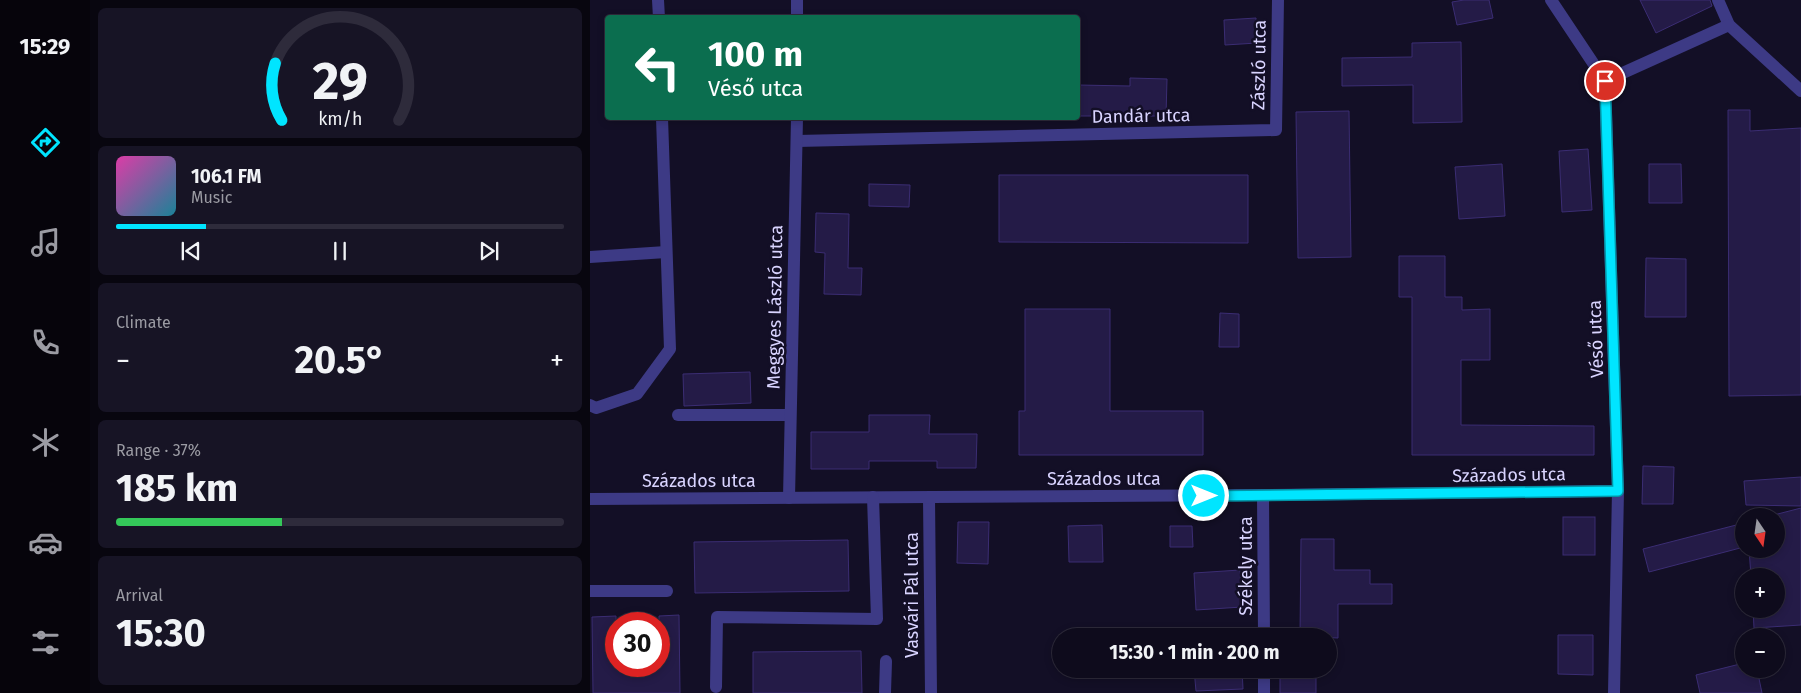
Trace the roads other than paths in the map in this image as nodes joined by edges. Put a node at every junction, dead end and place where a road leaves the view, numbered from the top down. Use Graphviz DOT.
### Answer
graph roads {
  1 [pos="658,0"];
  2 [pos="797,0"];
  3 [pos="1278,0"];
  4 [pos="1551,0"];
  5 [pos="1718,0"];
  6 [pos="659,15"];
  7 [pos="797,15"];
  8 [pos="1729,25"];
  9 [pos="1605,81"];
  10 [pos="1801,91"];
  11 [pos="662,120"];
  12 [pos="797,120"];
  13 [pos="1276,130"];
  14 [pos="797,141"];
  15 [pos="666,252"];
  16 [pos="590,257"];
  17 [pos="590,405"];
  18 [pos="678,415"];
  19 [pos="790,415"];
  20 [pos="1618,491"];
  21 [pos="1263,495"];
  22 [pos="789,498"];
  23 [pos="873,498"];
  24 [pos="929,498"];
  25 [pos="590,499"];
  26 [pos="590,591"];
  27 [pos="667,591"];
  28 [pos="1264,628"];
  29 [pos="886,662"];
  30 [pos="1264,678"];
  31 [pos="716,687"];
  32 [pos="885,693"];
  33 [pos="930,693"];
  34 [pos="1264,693"];
  35 [pos="1614,693"];
  1 -- 6 [label="street"];
  2 -- 7 [label="street"];
  3 -- 13 [label="street, Zászló utca"];
  4 -- 9 [label="street"];
  5 -- 8 [label="street"];
  8 -- 9 [label="street"];
  8 -- 10 [label="street"];
  9 -- 20 [label="street, Véső utca"];
  11 -- 15 [label="street"];
  12 -- 14 [label="street, Meggyes László utca"];
  13 -- 14 [label="street, Dandár utca"];
  14 -- 19 [label="street, Meggyes László utca"];
  15 -- 16 [label="street"];
  15 -- 17 [label="street"];
  18 -- 19 [label="street"];
  19 -- 22 [label="street, Meggyes László utca"];
  20 -- 21 [label="street, Százados utca"];
  20 -- 35 [label="street, Véső utca"];
  21 -- 24 [label="street, Százados utca"];
  21 -- 28 [label="street, Székely utca"];
  22 -- 23 [label="street, Százados utca"];
  22 -- 25 [label="street, Százados utca"];
  23 -- 24 [label="street, Százados utca"];
  23 -- 31 [label="street"];
  24 -- 33 [label="street, Vasvári Pál utca"];
  26 -- 27 [label="street"];
  29 -- 32 [label="street"];
  30 -- 34 [label="street"];
}
